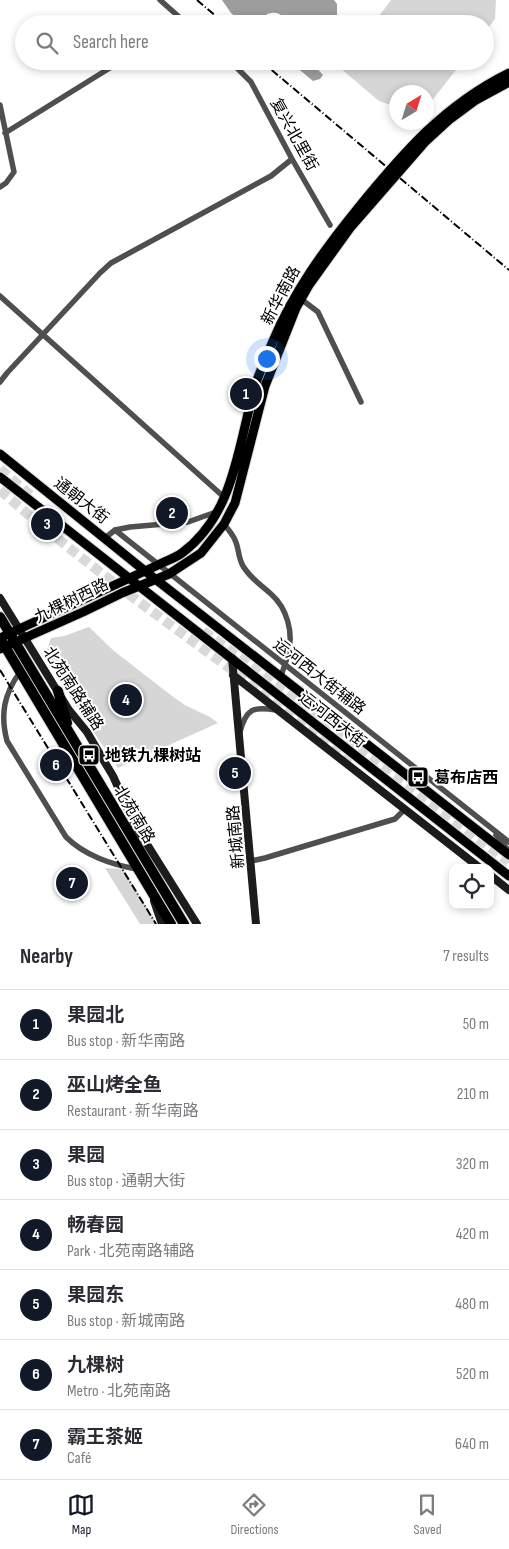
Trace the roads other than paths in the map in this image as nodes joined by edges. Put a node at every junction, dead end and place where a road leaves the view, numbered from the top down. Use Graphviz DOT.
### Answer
graph roads {
  1 [pos="160,0"];
  2 [pos="176,15"];
  3 [pos="106,70"];
  4 [pos="239,70"];
  5 [pos="509,73"];
  6 [pos="509,82"];
  7 [pos="0,106"];
  8 [pos="6,132"];
  9 [pos="292,159"];
  10 [pos="0,187"];
  11 [pos="330,224"];
  12 [pos="0,296"];
  13 [pos="301,299"];
  14 [pos="44,334"];
  15 [pos="0,382"];
  16 [pos="361,402"];
  17 [pos="0,454"];
  18 [pos="0,477"];
  19 [pos="225,498"];
  20 [pos="218,511"];
  21 [pos="224,524"];
  22 [pos="114,530"];
  23 [pos="105,538"];
  24 [pos="158,565"];
  25 [pos="145,571"];
  26 [pos="169,574"];
  27 [pos="128,578"];
  28 [pos="155,578"];
  29 [pos="138,586"];
  30 [pos="0,598"];
  31 [pos="0,616"];
  32 [pos="16,635"];
  33 [pos="26,638"];
  34 [pos="1,643"];
  35 [pos="232,658"];
  36 [pos="284,665"];
  37 [pos="20,672"];
  38 [pos="233,675"];
  39 [pos="280,676"];
  40 [pos="58,691"];
  41 [pos="279,710"];
  42 [pos="71,736"];
  43 [pos="239,737"];
  44 [pos="405,809"];
  45 [pos="489,826"];
  46 [pos="509,842"];
  47 [pos="509,851"];
  48 [pos="509,855"];
  49 [pos="251,861"];
  50 [pos="475,864"];
  51 [pos="137,869"];
  52 [pos="509,876"];
  53 [pos="494,878"];
  54 [pos="149,888"];
  55 [pos="509,890"];
  56 [pos="162,924"];
  57 [pos="171,924"];
  58 [pos="184,924"];
  59 [pos="196,924"];
  60 [pos="256,924"];
  1 -- 2 [label="street"];
  3 -- 8 [label="street"];
  4 -- 9 [label="street, 复兴北里街"];
  5 -- 19 [label="main road, 新华南路"];
  6 -- 13 [label="main road, 新华南路"];
  7 -- 8 [label="street"];
  8 -- 10 [label="street"];
  9 -- 11 [label="street, 复兴北里街"];
  9 -- 14 [label="street"];
  12 -- 14 [label="street"];
  13 -- 16 [label="street"];
  13 -- 21 [label="main road, 新华南路"];
  14 -- 15 [label="street"];
  14 -- 19 [label="street"];
  17 -- 23 [label="main road, 通朝大街"];
  18 -- 27 [label="main road, 通朝大街"];
  19 -- 20 [label="main road, 新华南路"];
  20 -- 22 [label="street"];
  20 -- 24 [label="main road, 新华南路"];
  21 -- 26 [label="main road, 新华南路"];
  21 -- 36 [label="street"];
  22 -- 23 [label="street"];
  22 -- 24 [label="street, 运河西大街辅路"];
  23 -- 25 [label="main road, 通朝大街"];
  24 -- 25 [label="main road, 新华南路"];
  24 -- 26 [label="street, 运河西大街辅路"];
  25 -- 27 [label="main road, 九棵树西路"];
  25 -- 28 [label="main road, 运河西大街"];
  26 -- 28 [label="main road, 新华南路"];
  26 -- 36 [label="street, 运河西大街辅路"];
  27 -- 29 [label="main road, 通朝大街"];
  27 -- 32 [label="main road, 九棵树西路"];
  28 -- 29 [label="main road, 九棵树西路"];
  28 -- 39 [label="main road, 运河西大街"];
  29 -- 33 [label="main road, 九棵树西路"];
  29 -- 35 [label="main road, 运河西大街"];
  30 -- 32 [label="street"];
  31 -- 32 [label="highway, 北苑南路"];
  32 -- 33 [label="main road, 九棵树西路"];
  32 -- 34 [label="main road, 九棵树西路"];
  32 -- 42 [label="highway, 北苑南路"];
  33 -- 40 [label="street, 北苑南路辅路"];
  34 -- 37 [label="highway, 北苑南路"];
  35 -- 38 [label="street, 新城南路"];
  35 -- 52 [label="main road, 运河西大街"];
  36 -- 39 [label="street"];
  36 -- 45 [label="street, 运河西大街辅路"];
  37 -- 51 [label="highway, 北苑南路"];
  37 -- 51 [label="street"];
  38 -- 41 [label="street"];
  38 -- 43 [label="street, 新城南路"];
  39 -- 48 [label="main road, 运河西大街"];
  40 -- 42 [label="highway"];
  40 -- 59 [label="street, 北苑南路辅路"];
  41 -- 43 [label="street"];
  41 -- 44 [label="street"];
  42 -- 58 [label="highway, 北苑南路"];
  43 -- 49 [label="street, 新城南路"];
  44 -- 49 [label="street"];
  44 -- 50 [label="street"];
  45 -- 46 [label="street, 运河西大街辅路"];
  45 -- 47 [label="street"];
  49 -- 60 [label="street, 新城南路"];
  51 -- 54 [label="highway, 北苑南路"];
  53 -- 55 [label="street"];
  54 -- 56 [label="street"];
  54 -- 57 [label="highway, 北苑南路"];
}
